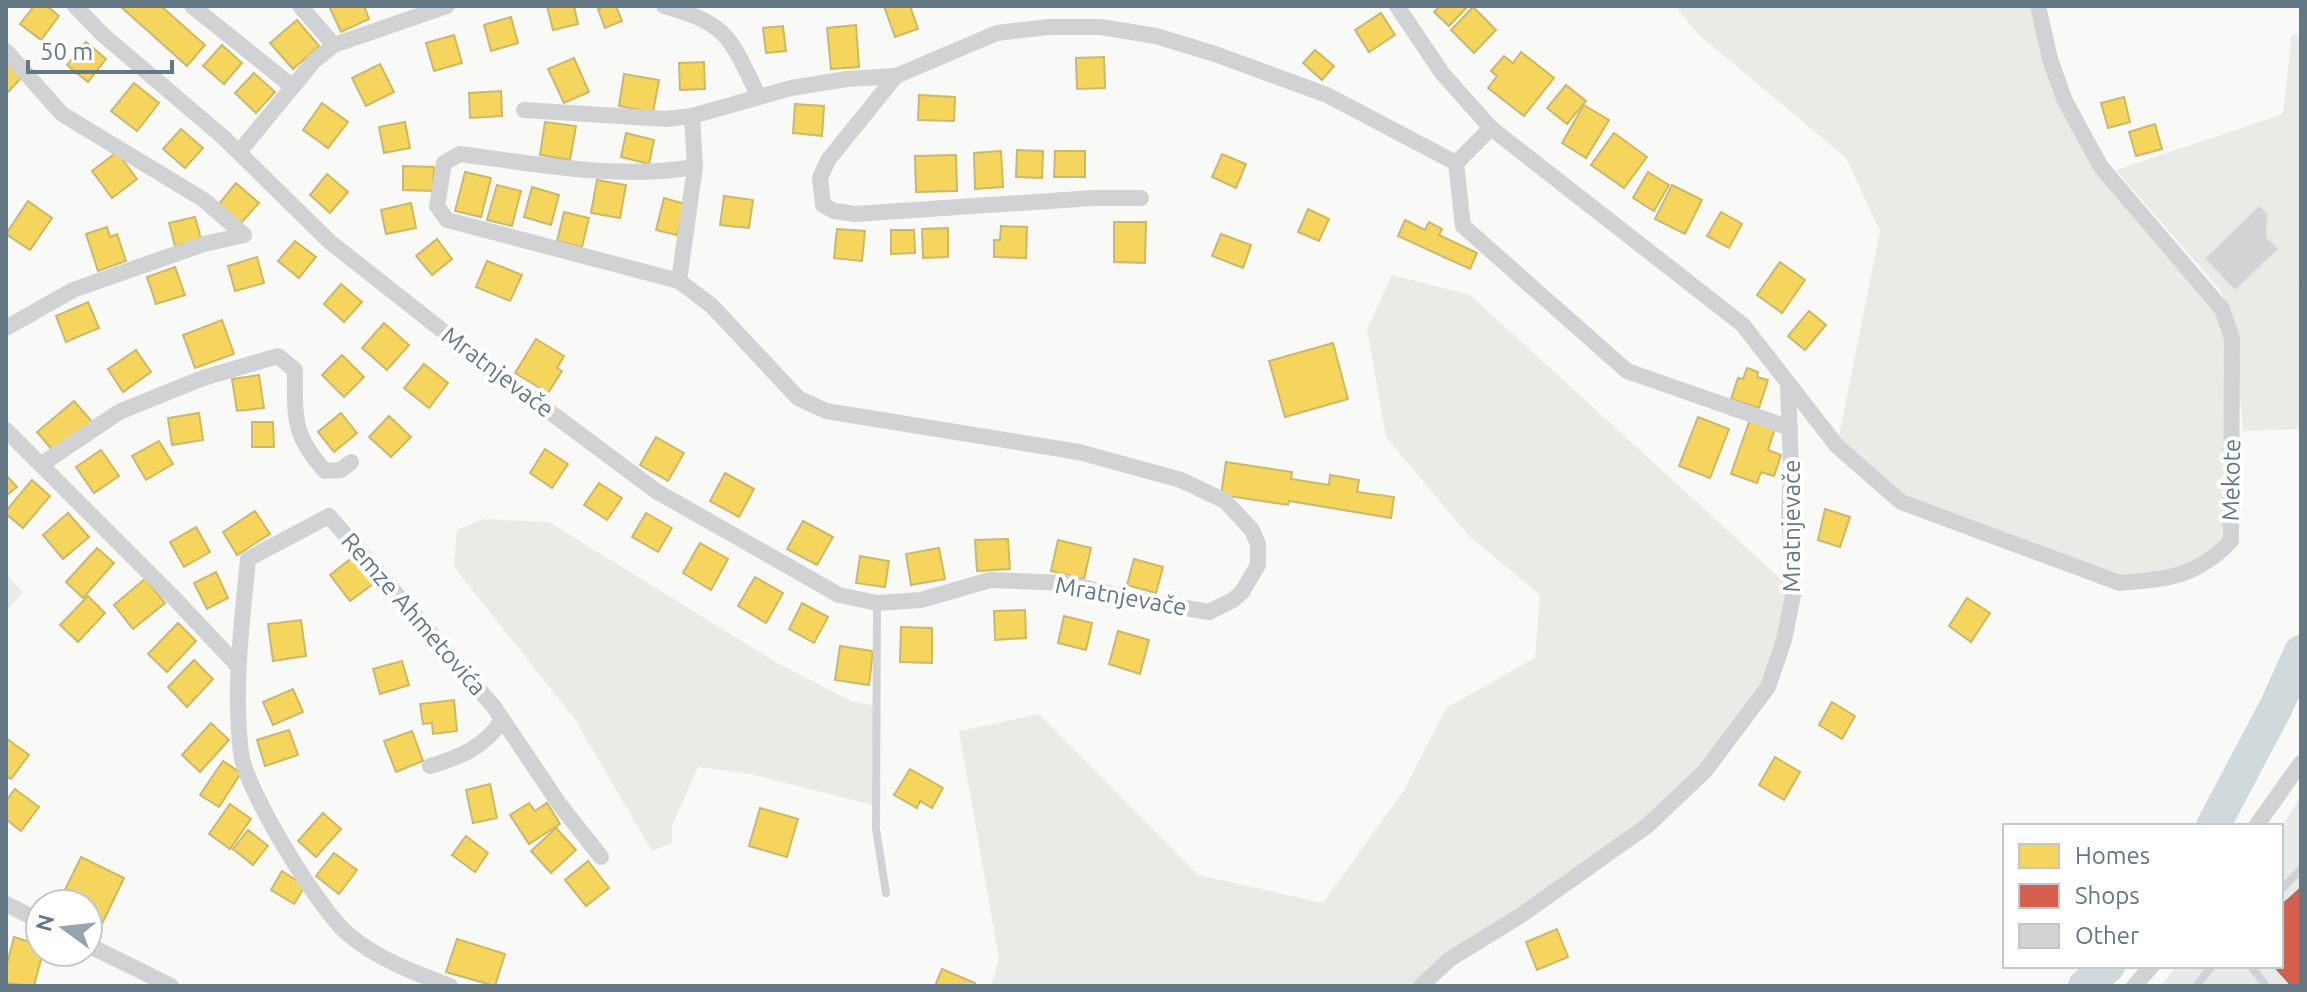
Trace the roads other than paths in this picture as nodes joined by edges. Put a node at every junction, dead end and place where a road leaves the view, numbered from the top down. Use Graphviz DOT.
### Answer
graph roads {
  1 [pos="75,6"];
  2 [pos="192,6"];
  3 [pos="300,6"];
  4 [pos="447,6"];
  5 [pos="664,6"];
  6 [pos="1397,6"];
  7 [pos="2038,6"];
  8 [pos="334,45"];
  9 [pos="6,51"];
  10 [pos="896,76"];
  11 [pos="293,87"];
  12 [pos="758,95"];
  13 [pos="524,110"];
  14 [pos="692,116"];
  15 [pos="1491,128"];
  16 [pos="239,152"];
  17 [pos="1456,163"];
  18 [pos="695,167"];
  19 [pos="1141,198"];
  20 [pos="679,281"];
  21 [pos="6,328"];
  22 [pos="1788,385"];
  23 [pos="1790,428"];
  24 [pos="6,430"];
  25 [pos="351,462"];
  26 [pos="42,464"];
  27 [pos="877,603"];
  28 [pos="238,666"];
  29 [pos="502,720"];
  30 [pos="2301,763"];
  31 [pos="430,766"];
  32 [pos="2257,824"];
  33 [pos="601,857"];
  34 [pos="2301,869"];
  35 [pos="2283,888"];
  36 [pos="886,893"];
  37 [pos="6,904"];
  38 [pos="24,913"];
  39 [pos="104,953"];
  40 [pos="2150,968"];
  41 [pos="2210,968"];
  42 [pos="2252,968"];
  43 [pos="171,986"];
  44 [pos="450,986"];
  45 [pos="1421,986"];
  46 [pos="2134,986"];
  47 [pos="2196,986"];
  48 [pos="2266,986"];
  1 -- 16 [label="street, Mratnjevače"];
  2 -- 11 [label="street"];
  3 -- 8 [label="street"];
  4 -- 8 [label="street"];
  5 -- 12 [label="street"];
  6 -- 15 [label="street"];
  7 -- 22 [label="street, Mekote"];
  8 -- 11 [label="street"];
  9 -- 21 [label="street"];
  10 -- 12 [label="street"];
  10 -- 17 [label="street"];
  10 -- 19 [label="street"];
  11 -- 16 [label="street"];
  12 -- 14 [label="street"];
  13 -- 14 [label="street"];
  14 -- 18 [label="street"];
  15 -- 17 [label="street"];
  15 -- 22 [label="street"];
  16 -- 27 [label="street, Mratnjevače"];
  17 -- 23 [label="street, Mratnjevače"];
  18 -- 20 [label="street"];
  18 -- 20 [label="street, Mratnjevače"];
  20 -- 27 [label="street, Mratnjevače"];
  22 -- 23 [label="street, Mratnjevače"];
  23 -- 45 [label="street, Mratnjevače"];
  24 -- 26 [label="street"];
  25 -- 26 [label="street"];
  26 -- 28 [label="street"];
  27 -- 36 [label="lane"];
  28 -- 29 [label="street, Remze Ahmetovića"];
  28 -- 44 [label="street, Remze Ahmetovića"];
  29 -- 31 [label="street, Remze Ahmetovića"];
  29 -- 33 [label="street, Remze Ahmetovića"];
  30 -- 32 [label="street"];
  34 -- 35 [label="lane"];
  37 -- 38 [label="street"];
  39 -- 43 [label="street"];
  40 -- 46 [label="street"];
  41 -- 47 [label="lane"];
  42 -- 48 [label="lane"];
}
